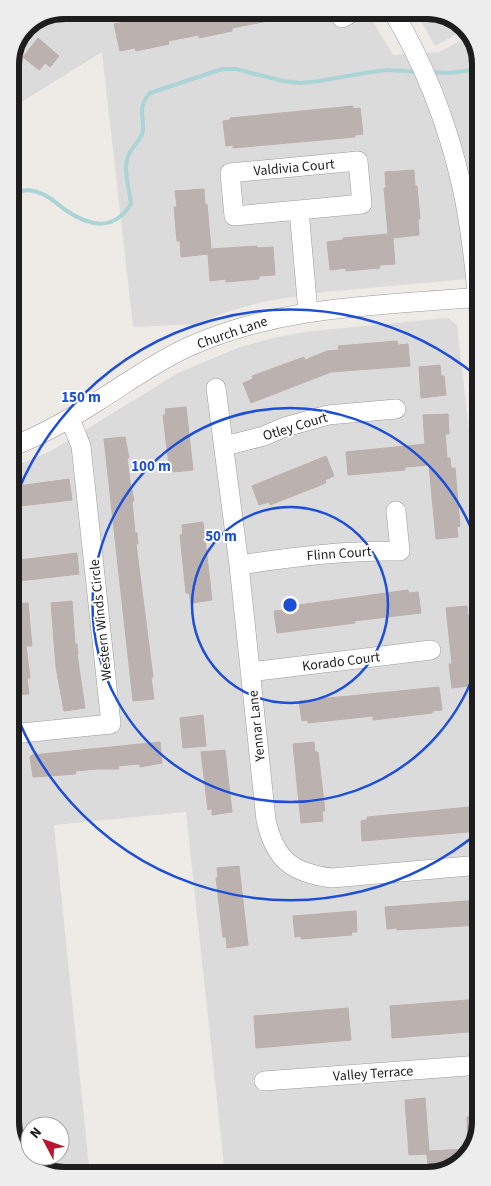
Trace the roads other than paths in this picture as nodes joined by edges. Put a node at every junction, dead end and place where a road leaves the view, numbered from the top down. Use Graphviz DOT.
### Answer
graph roads {
  1 [pos="397,19"];
  2 [pos="299,210"];
  3 [pos="472,260"];
  4 [pos="472,302"];
  5 [pos="308,312"];
  6 [pos="216,388"];
  7 [pos="396,408"];
  8 [pos="70,419"];
  9 [pos="19,443"];
  10 [pos="225,446"];
  11 [pos="396,511"];
  12 [pos="239,565"];
  13 [pos="431,650"];
  14 [pos="250,672"];
  15 [pos="19,733"];
  16 [pos="472,866"];
  17 [pos="472,1066"];
  18 [pos="264,1081"];
  1 -- 3 [label="street"];
  2 -- 2 [label="street, Valdivia Court"];
  2 -- 5 [label="street"];
  4 -- 5 [label="street, Church Lane"];
  5 -- 8 [label="street, Church Lane"];
  6 -- 10 [label="street, Yennar Lane"];
  7 -- 10 [label="street, Otley Court"];
  8 -- 9 [label="street, Church Lane"];
  8 -- 15 [label="street, Western Winds Circle"];
  10 -- 12 [label="street, Yennar Lane"];
  11 -- 12 [label="street, Flinn Court"];
  12 -- 14 [label="street, Yennar Lane"];
  13 -- 14 [label="street, Korado Court"];
  14 -- 16 [label="street, Yennar Lane"];
  17 -- 18 [label="street, Valley Terrace"];
}
